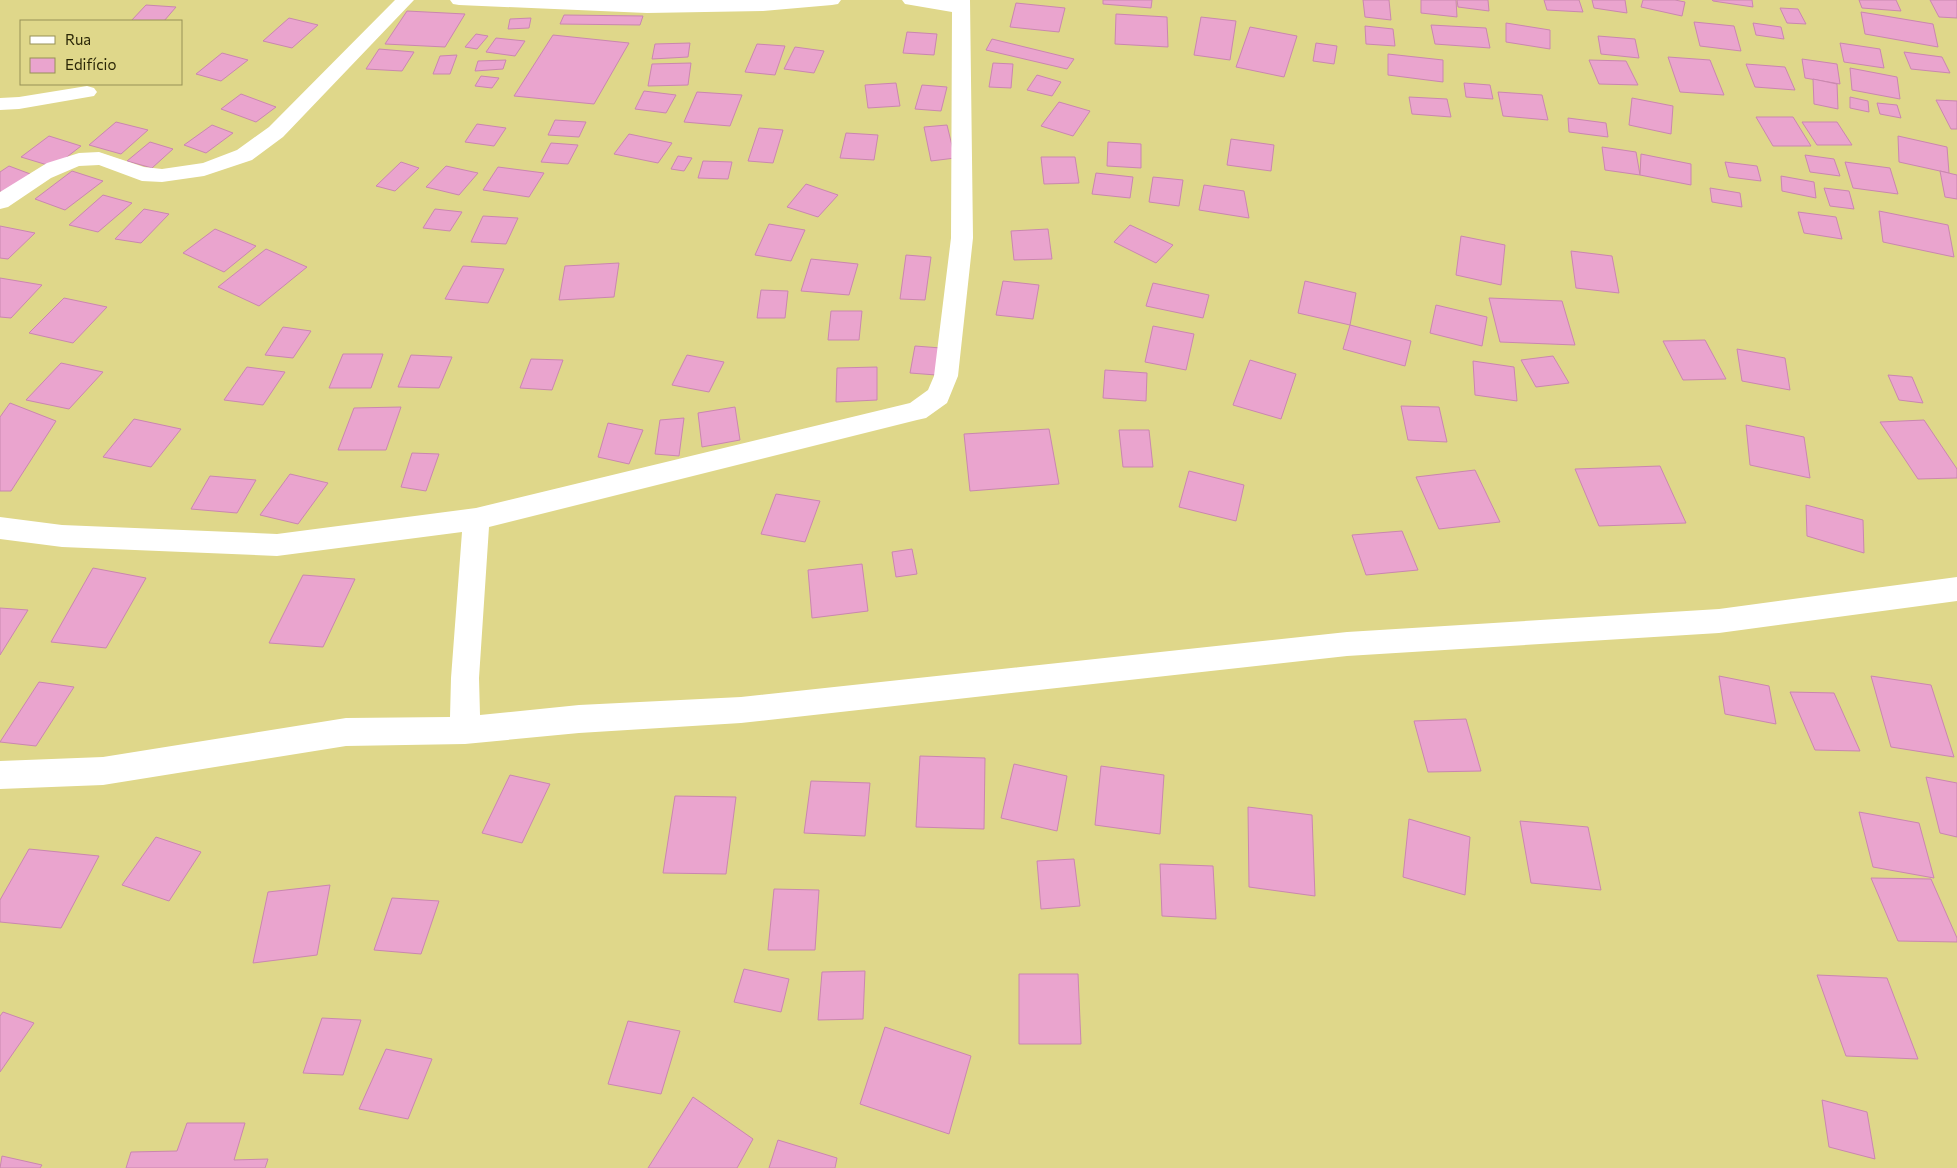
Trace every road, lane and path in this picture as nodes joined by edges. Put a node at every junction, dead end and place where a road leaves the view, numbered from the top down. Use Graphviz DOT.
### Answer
graph roads {
  1 [pos="405,0"];
  2 [pos="459,0"];
  3 [pos="832,0"];
  4 [pos="911,0"];
  5 [pos="961,4"];
  6 [pos="87,92"];
  7 [pos="0,104"];
  8 [pos="0,202"];
  9 [pos="476,519"];
  10 [pos="0,528"];
  11 [pos="1957,589"];
  12 [pos="465,730"];
  13 [pos="0,775"];
  1 -- 8 [label="street"];
  2 -- 3 [label="street"];
  4 -- 5 [label="street"];
  5 -- 9 [label="street"];
  6 -- 7 [label="street"];
  9 -- 10 [label="street"];
  9 -- 12 [label="street"];
  11 -- 12 [label="street"];
  12 -- 13 [label="street"];
}
